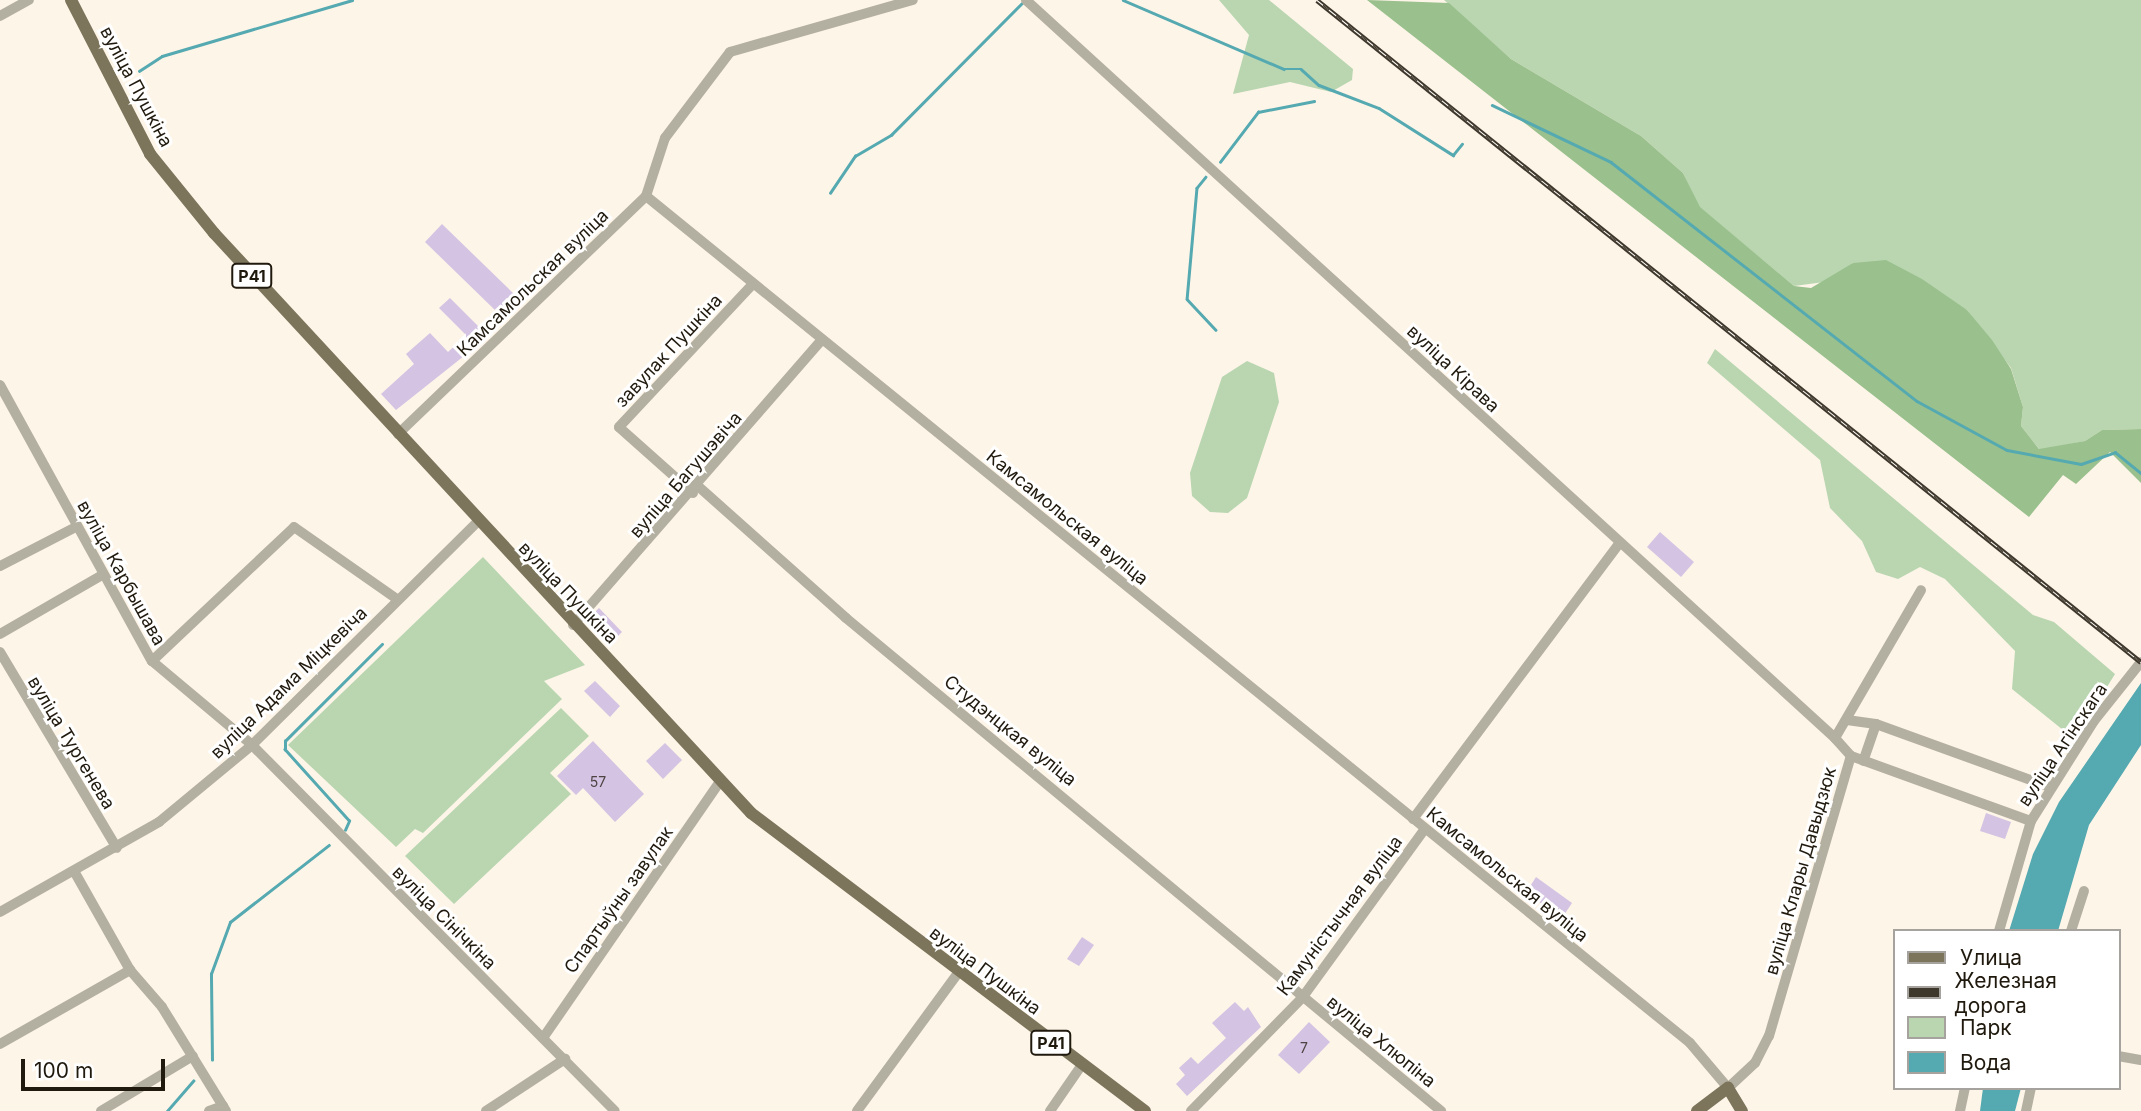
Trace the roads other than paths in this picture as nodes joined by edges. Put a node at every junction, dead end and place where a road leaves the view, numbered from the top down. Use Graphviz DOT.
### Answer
graph roads {
  1 [pos="29,0"];
  2 [pos="71,0"];
  3 [pos="913,0"];
  4 [pos="1026,0"];
  5 [pos="0,16"];
  6 [pos="646,196"];
  7 [pos="751,286"];
  8 [pos="820,342"];
  9 [pos="0,385"];
  10 [pos="4,400"];
  11 [pos="398,434"];
  12 [pos="696,490"];
  13 [pos="477,522"];
  14 [pos="76,527"];
  15 [pos="1618,545"];
  16 [pos="0,566"];
  17 [pos="102,575"];
  18 [pos="1921,590"];
  19 [pos="397,599"];
  20 [pos="573,625"];
  21 [pos="0,634"];
  22 [pos="0,652"];
  23 [pos="152,661"];
  24 [pos="2141,662"];
  25 [pos="1847,720"];
  26 [pos="1876,724"];
  27 [pos="1835,738"];
  28 [pos="252,745"];
  29 [pos="1851,756"];
  30 [pos="1863,761"];
  31 [pos="721,780"];
  32 [pos="2050,788"];
  33 [pos="1413,819"];
  34 [pos="2031,821"];
  35 [pos="1425,829"];
  36 [pos="117,848"];
  37 [pos="75,872"];
  38 [pos="2084,891"];
  39 [pos="0,912"];
  40 [pos="2000,929"];
  41 [pos="2072,929"];
  42 [pos="130,970"];
  43 [pos="958,973"];
  44 [pos="1302,998"];
  45 [pos="543,1038"];
  46 [pos="0,1044"];
  47 [pos="193,1056"];
  48 [pos="2120,1056"];
  49 [pos="565,1059"];
  50 [pos="2141,1060"];
  51 [pos="1081,1066"];
  52 [pos="1728,1088"];
  53 [pos="1965,1090"];
  54 [pos="2031,1090"];
  55 [pos="224,1109"];
  56 [pos="101,1111"];
  57 [pos="209,1111"];
  58 [pos="486,1111"];
  59 [pos="615,1111"];
  60 [pos="856,1111"];
  61 [pos="1050,1111"];
  62 [pos="1146,1111"];
  63 [pos="1191,1111"];
  64 [pos="1441,1111"];
  65 [pos="1697,1111"];
  66 [pos="1742,1111"];
  67 [pos="1960,1111"];
  68 [pos="2026,1111"];
  1 -- 5 [label="street"];
  2 -- 11 [label="main road, вуліца Пушкіна / Р41"];
  3 -- 6 [label="street"];
  4 -- 15 [label="street, вуліца Кірава"];
  6 -- 7 [label="street, Камсамольская вуліца"];
  6 -- 11 [label="street, Камсамольская вуліца"];
  7 -- 8 [label="street, Камсамольская вуліца"];
  7 -- 12 [label="street, завулак Пушкіна"];
  8 -- 12 [label="street, вуліца Багушэвіча"];
  8 -- 33 [label="street, Камсамольская вуліца"];
  9 -- 10 [label="street, вуліца Карбышава"];
  10 -- 14 [label="street, вуліца Карбышава"];
  11 -- 13 [label="main road, вуліца Пушкіна / Р41"];
  12 -- 20 [label="street, вуліца Багушэвіча"];
  12 -- 44 [label="street, Студэнцкая вуліца"];
  13 -- 19 [label="street, вуліца Адама Міцкевіча"];
  13 -- 20 [label="main road, вуліца Пушкіна / Р41"];
  14 -- 16 [label="street"];
  14 -- 17 [label="street, вуліца Карбышава"];
  15 -- 27 [label="street, вуліца Кірава"];
  15 -- 33 [label="street, Камуністычная вуліца"];
  17 -- 21 [label="street"];
  17 -- 23 [label="street, вуліца Карбышава"];
  18 -- 25 [label="street"];
  19 -- 23 [label="street"];
  19 -- 28 [label="street, вуліца Адама Міцкевіча"];
  20 -- 31 [label="main road, вуліца Пушкіна / Р41"];
  22 -- 36 [label="street, вуліца Тургенева"];
  23 -- 28 [label="street, вуліца Карбышава"];
  24 -- 32 [label="street, вуліца Агінскага"];
  25 -- 26 [label="street"];
  25 -- 27 [label="street"];
  26 -- 30 [label="street"];
  26 -- 32 [label="street"];
  27 -- 29 [label="street, вуліца Клары Давыдзюк"];
  28 -- 36 [label="street, вуліца Адама Міцкевіча"];
  28 -- 45 [label="street, вуліца Сінічкіна"];
  29 -- 30 [label="street"];
  29 -- 52 [label="street, вуліца Клары Давыдзюк"];
  30 -- 34 [label="street"];
  31 -- 43 [label="main road, вуліца Пушкіна / Р41"];
  31 -- 45 [label="street, Спартыўны завулак"];
  32 -- 34 [label="street, вуліца Агінскага"];
  33 -- 35 [label="street, Камсамольская вуліца"];
  34 -- 40 [label="street, вуліца Агінскага"];
  35 -- 44 [label="street, Камуністычная вуліца"];
  35 -- 52 [label="street, Камсамольская вуліца"];
  36 -- 37 [label="street, вуліца Адама Міцкевіча"];
  37 -- 39 [label="street, вуліца Адама Міцкевіча"];
  37 -- 42 [label="street"];
  38 -- 41 [label="street"];
  42 -- 46 [label="street"];
  42 -- 47 [label="street"];
  43 -- 51 [label="main road, вуліца Пушкіна / Р41"];
  43 -- 60 [label="street"];
  44 -- 63 [label="street, Камуністычная вуліца"];
  44 -- 64 [label="street, вуліца Хлюпіна"];
  45 -- 49 [label="street, вуліца Сінічкіна"];
  47 -- 55 [label="street"];
  47 -- 56 [label="street"];
  48 -- 50 [label="street"];
  49 -- 58 [label="street"];
  49 -- 59 [label="street, вуліца Сінічкіна"];
  51 -- 61 [label="street"];
  51 -- 62 [label="main road, вуліца Пушкіна / Р41"];
  52 -- 65 [label="main road"];
  52 -- 66 [label="main road"];
  53 -- 67 [label="street"];
  54 -- 68 [label="street"];
  55 -- 57 [label="street"];
}
